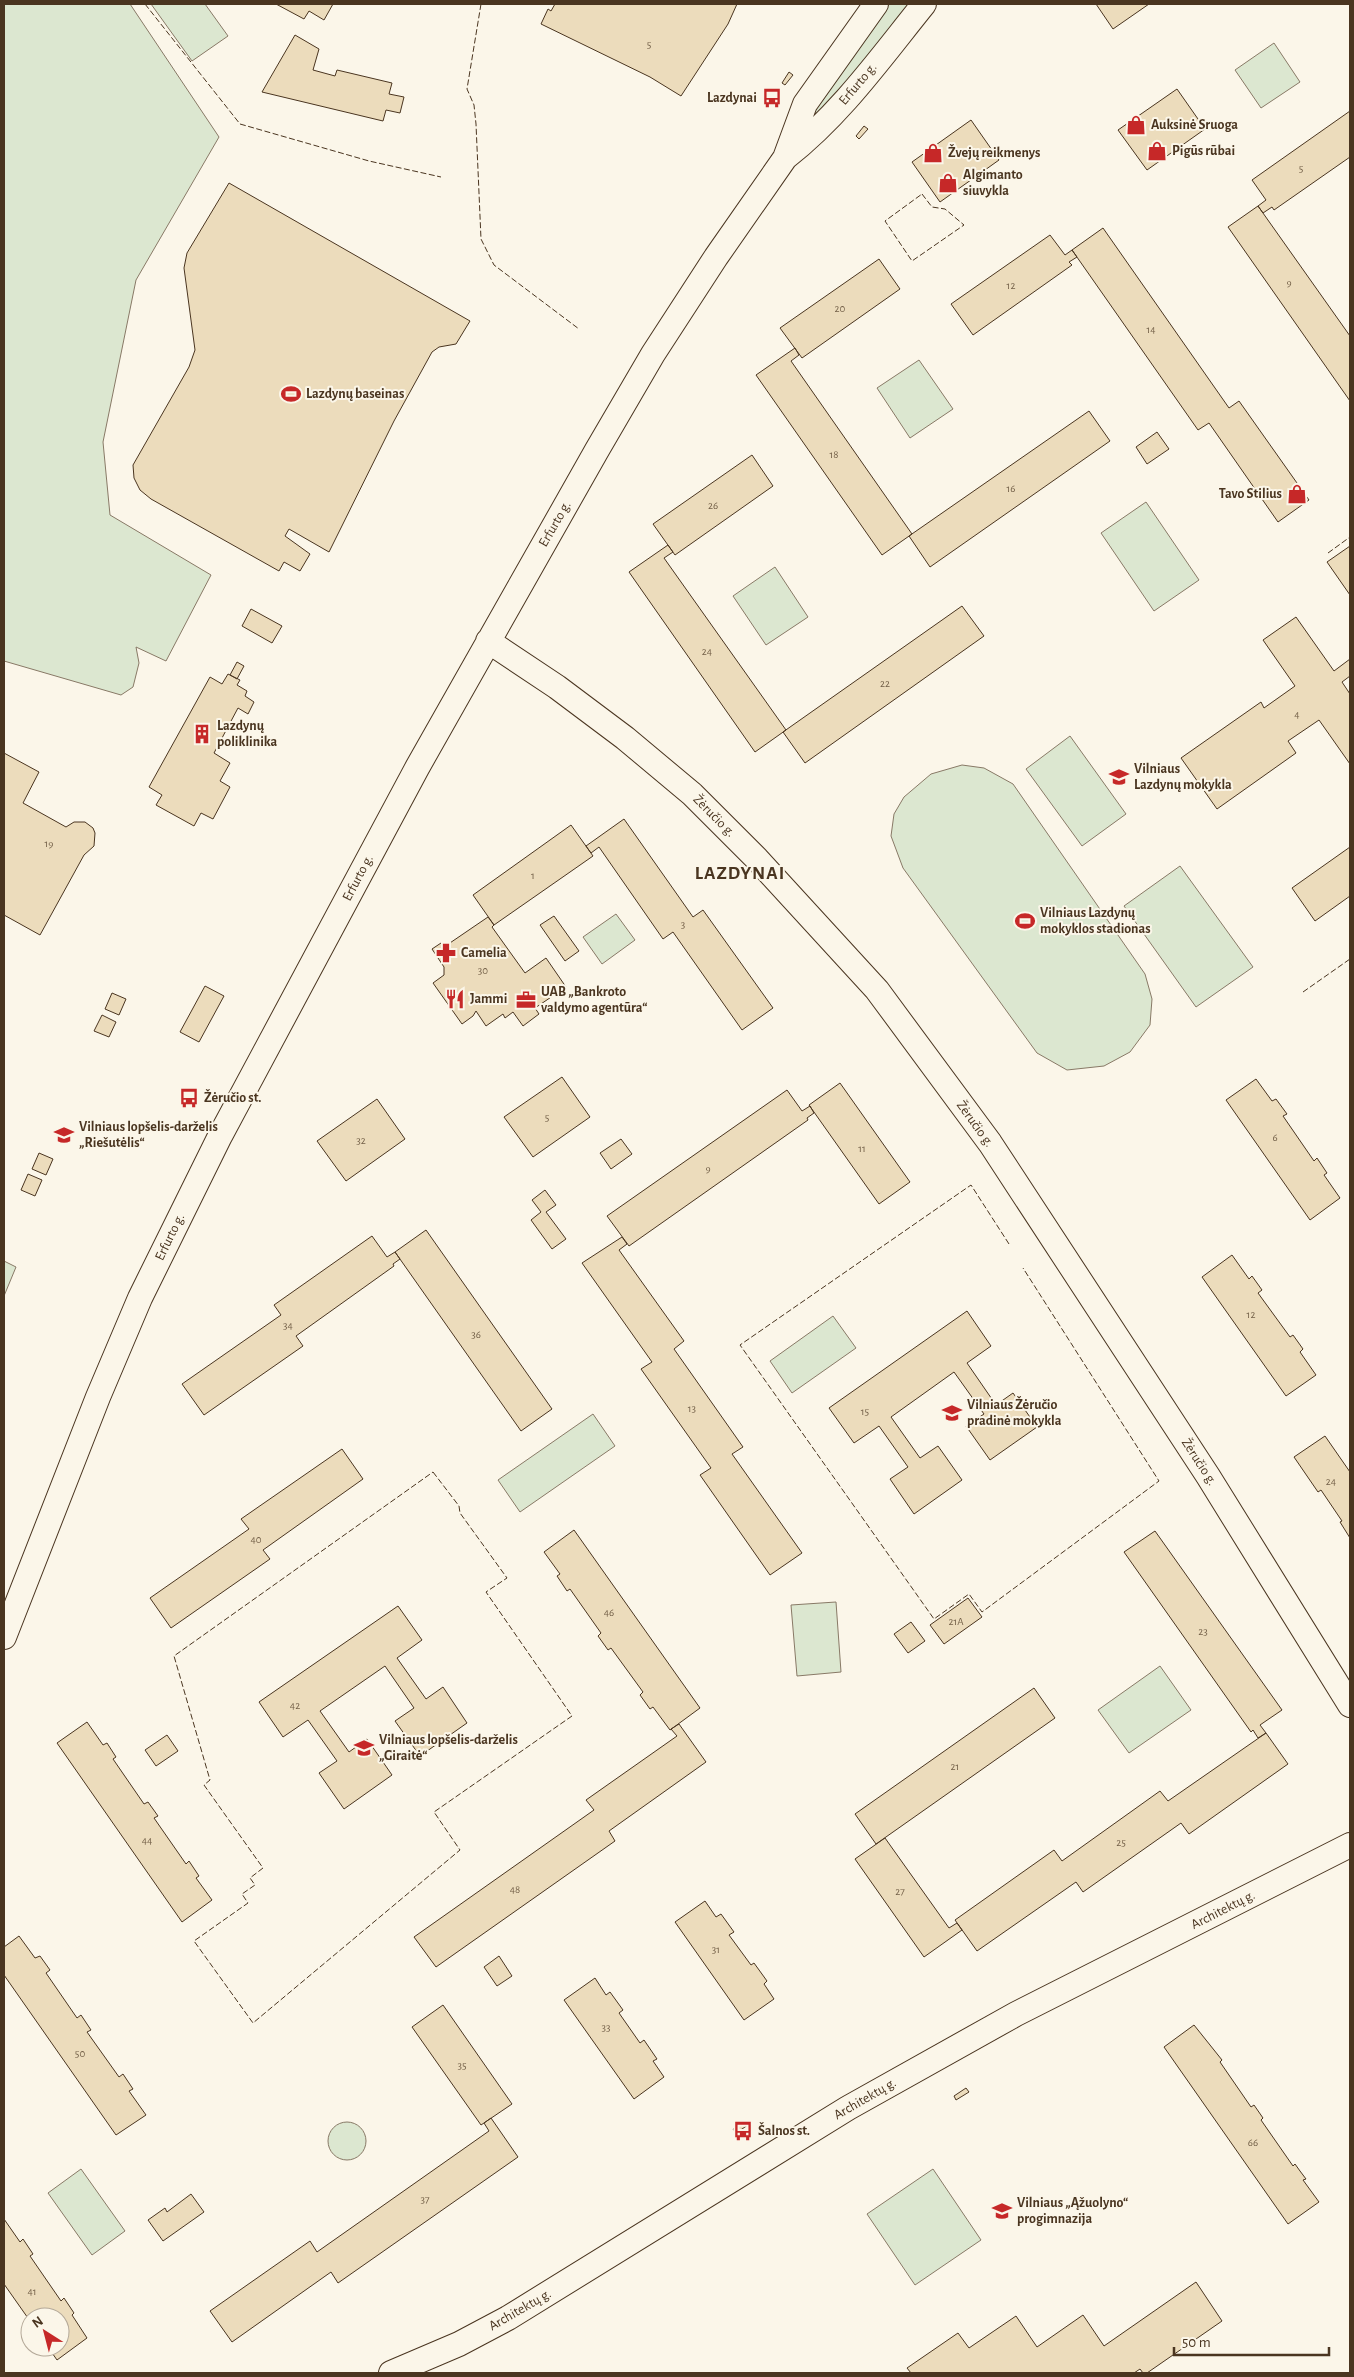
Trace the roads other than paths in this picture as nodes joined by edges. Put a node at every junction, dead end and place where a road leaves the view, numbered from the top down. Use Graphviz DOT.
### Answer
graph roads {
  1 [pos="876,4"];
  2 [pos="924,4"];
  3 [pos="785,158"];
  4 [pos="488,641"];
  5 [pos="4,1637"];
  6 [pos="1350,1705"];
  7 [pos="1350,1845"];
  8 [pos="391,2373"];
  1 -- 3 [label="street, Erfurto g."];
  2 -- 3 [label="street, Erfurto g."];
  3 -- 4 [label="street, Erfurto g."];
  4 -- 5 [label="street, Erfurto g."];
  4 -- 6 [label="street, Žėručio g."];
  7 -- 8 [label="street, Architektų g."];
}
